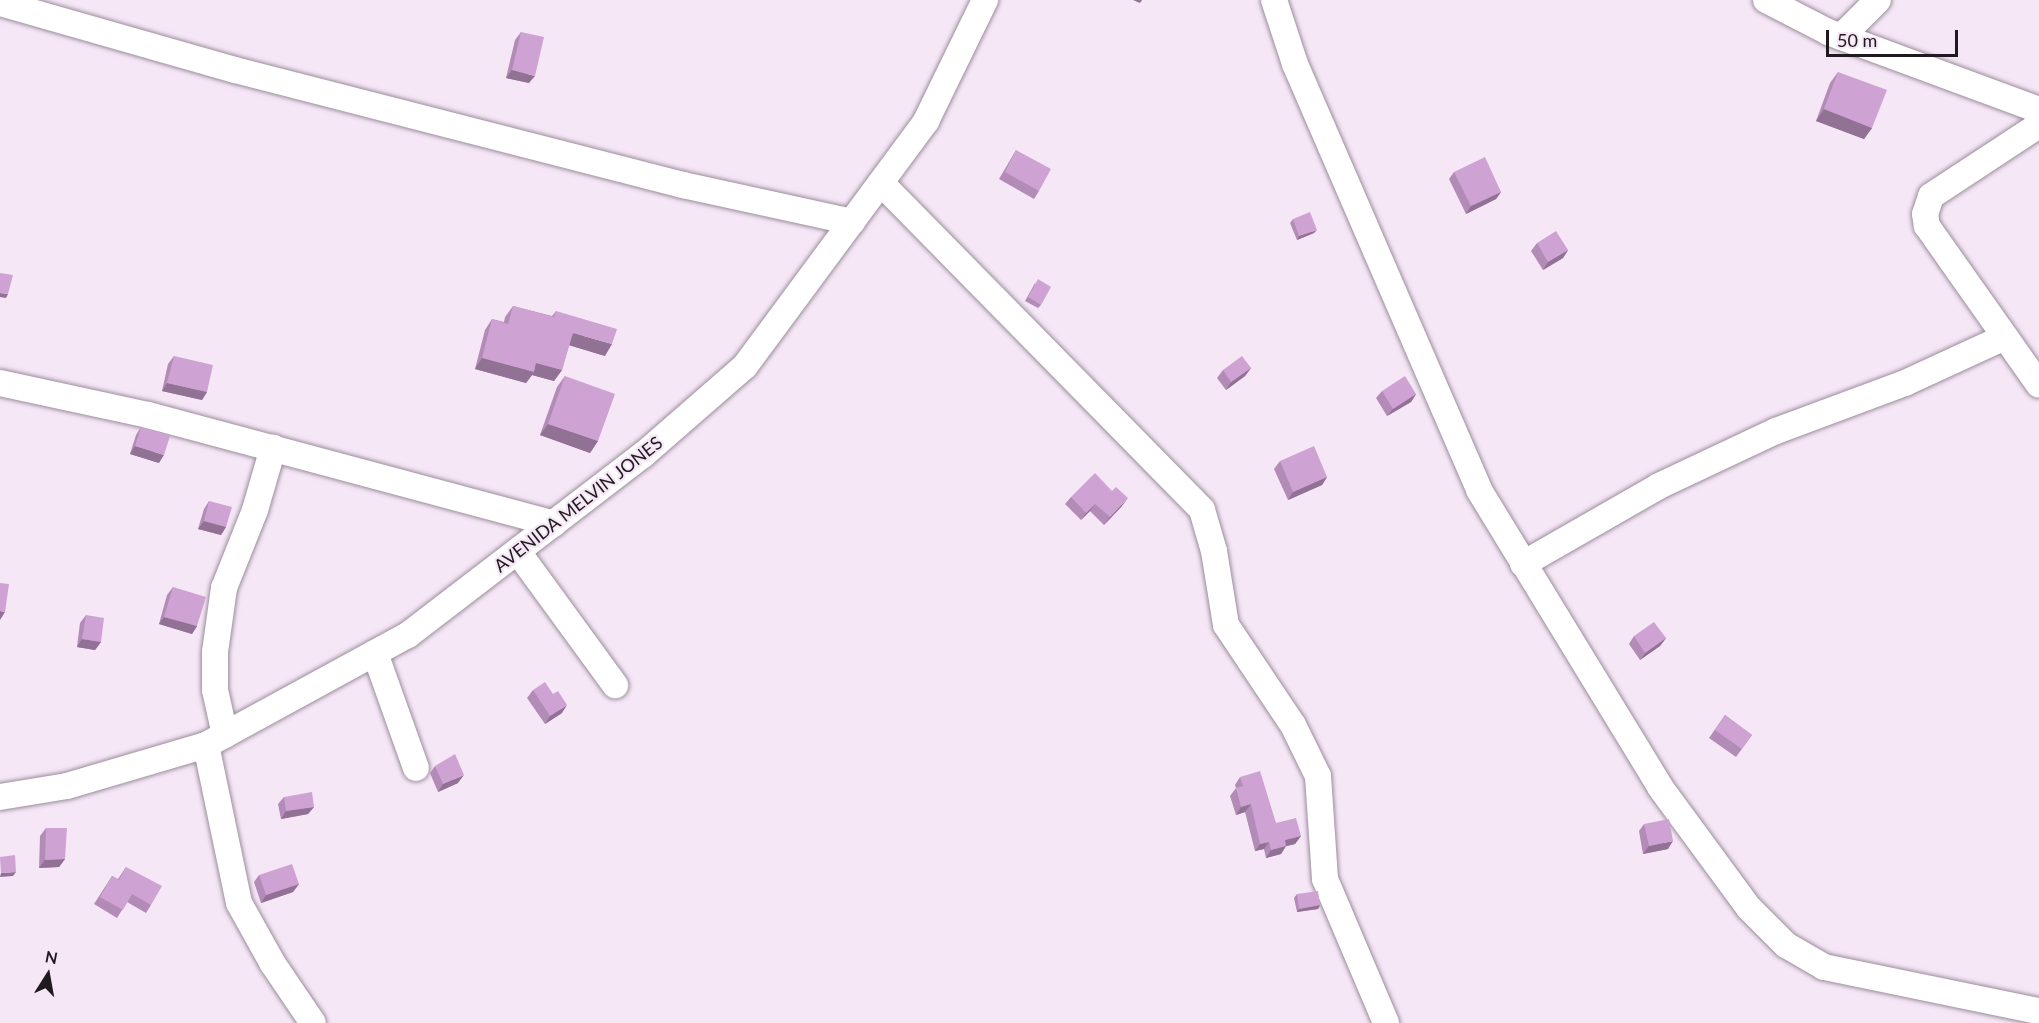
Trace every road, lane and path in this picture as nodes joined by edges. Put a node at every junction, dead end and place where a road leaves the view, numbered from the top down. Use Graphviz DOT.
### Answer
graph roads {
  1 [pos="985,0"];
  2 [pos="1274,0"];
  3 [pos="1766,0"];
  4 [pos="1878,0"];
  5 [pos="0,3"];
  6 [pos="1841,37"];
  7 [pos="2039,110"];
  8 [pos="2039,125"];
  9 [pos="881,183"];
  10 [pos="852,222"];
  11 [pos="2005,337"];
  12 [pos="0,383"];
  13 [pos="2039,385"];
  14 [pos="273,448"];
  15 [pos="554,524"];
  16 [pos="518,552"];
  17 [pos="1523,564"];
  18 [pos="375,653"];
  19 [pos="615,685"];
  20 [pos="215,740"];
  21 [pos="416,768"];
  22 [pos="0,796"];
  23 [pos="2039,1011"];
  24 [pos="313,1023"];
  25 [pos="1386,1023"];
  1 -- 9 [label="street, AVENIDA MELVIN JONES"];
  2 -- 17 [label="street"];
  3 -- 6 [label="street"];
  4 -- 6 [label="street"];
  5 -- 10 [label="street"];
  6 -- 7 [label="street"];
  8 -- 11 [label="street"];
  9 -- 10 [label="street, AVENIDA MELVIN JONES"];
  9 -- 25 [label="street"];
  10 -- 15 [label="street, AVENIDA MELVIN JONES"];
  11 -- 13 [label="street"];
  11 -- 17 [label="street"];
  12 -- 14 [label="street"];
  14 -- 15 [label="street"];
  14 -- 20 [label="street"];
  15 -- 16 [label="street, AVENIDA MELVIN JONES"];
  16 -- 18 [label="street, AVENIDA MELVIN JONES"];
  16 -- 19 [label="street"];
  17 -- 23 [label="street"];
  18 -- 20 [label="street, AVENIDA MELVIN JONES"];
  18 -- 21 [label="street"];
  20 -- 22 [label="street, AVENIDA MELVIN JONES"];
  20 -- 24 [label="street"];
}
